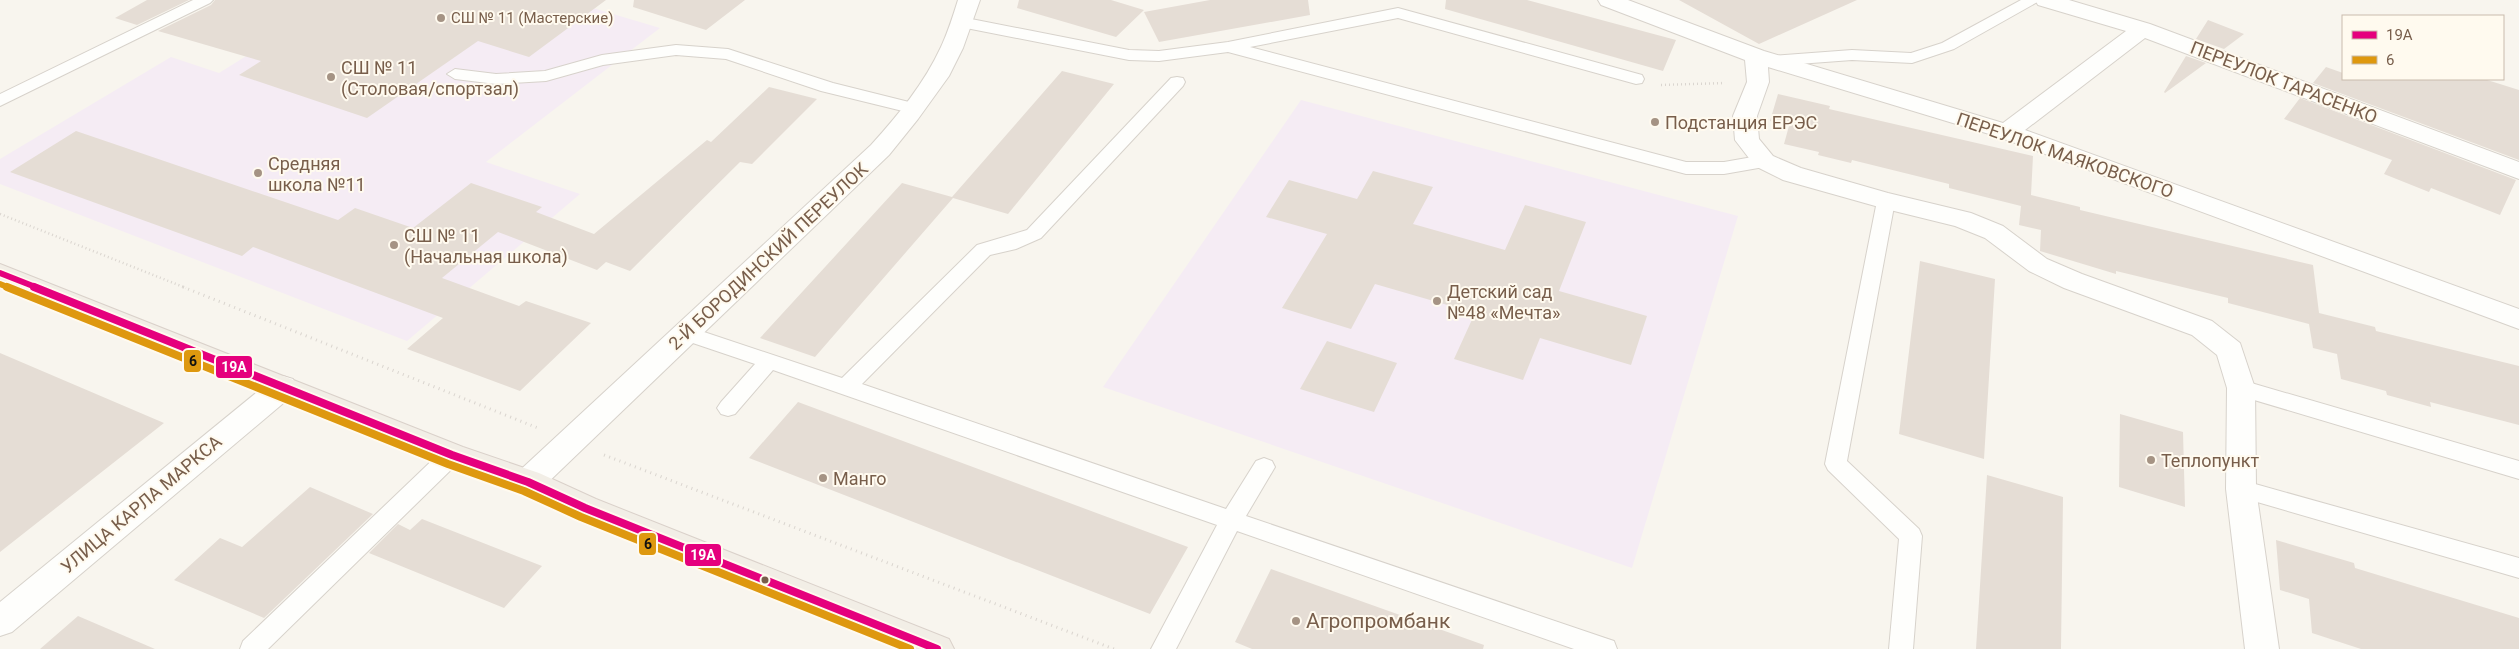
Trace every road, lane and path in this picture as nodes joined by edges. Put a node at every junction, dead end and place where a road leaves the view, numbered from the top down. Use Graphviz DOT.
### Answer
graph roads {
  1 [pos="205,0"];
  2 [pos="969,0"];
  3 [pos="1608,0"];
  4 [pos="2032,0"];
  5 [pos="2046,0"];
  6 [pos="961,22"];
  7 [pos="2142,29"];
  8 [pos="1228,47"];
  9 [pos="1762,66"];
  10 [pos="455,74"];
  11 [pos="1636,80"];
  12 [pos="1177,82"];
  13 [pos="0,101"];
  14 [pos="915,109"];
  15 [pos="2007,132"];
  16 [pos="1764,161"];
  17 [pos="2519,171"];
  18 [pos="1886,201"];
  19 [pos="0,273"];
  20 [pos="2519,319"];
  21 [pos="685,333"];
  22 [pos="769,362"];
  23 [pos="283,387"];
  24 [pos="846,387"];
  25 [pos="2241,388"];
  26 [pos="728,408"];
  27 [pos="452,455"];
  28 [pos="1264,467"];
  29 [pos="2519,470"];
  30 [pos="528,482"];
  31 [pos="2242,489"];
  32 [pos="1231,520"];
  33 [pos="2519,568"];
  34 [pos="0,622"];
  35 [pos="252,649"];
  36 [pos="937,649"];
  37 [pos="1163,649"];
  38 [pos="1605,649"];
  39 [pos="1901,649"];
  40 [pos="2262,649"];
  1 -- 13 [label="lane"];
  2 -- 6 [label="street, 2-Й БОРОДИНСКИЙ ПЕРЕУЛОК"];
  3 -- 9 [label="street, ПЕРЕУЛОК МАЯКОВСКОГО"];
  4 -- 9 [label="lane"];
  5 -- 7 [label="street, ПЕРЕУЛОК ТАРАСЕНКО"];
  6 -- 8 [label="lane"];
  6 -- 14 [label="street, 2-Й БОРОДИНСКИЙ ПЕРЕУЛОК"];
  7 -- 15 [label="street"];
  7 -- 17 [label="street, ПЕРЕУЛОК ТАРАСЕНКО"];
  8 -- 11 [label="lane"];
  8 -- 16 [label="lane"];
  9 -- 11 [label="path"];
  9 -- 15 [label="street, ПЕРЕУЛОК МАЯКОВСКОГО"];
  9 -- 16 [label="street"];
  10 -- 14 [label="lane"];
  12 -- 24 [label="lane"];
  14 -- 21 [label="street, 2-Й БОРОДИНСКИЙ ПЕРЕУЛОК"];
  15 -- 20 [label="street, ПЕРЕУЛОК МАЯКОВСКОГО"];
  16 -- 18 [label="street"];
  18 -- 25 [label="street"];
  18 -- 39 [label="lane"];
  19 -- 23 [label="main road"];
  21 -- 22 [label="lane"];
  21 -- 30 [label="street, 2-Й БОРОДИНСКИЙ ПЕРЕУЛОК"];
  22 -- 24 [label="lane"];
  22 -- 26 [label="lane"];
  23 -- 27 [label="main road"];
  23 -- 34 [label="street, УЛИЦА КАРЛА МАРКСА"];
  24 -- 32 [label="lane"];
  25 -- 29 [label="lane"];
  25 -- 31 [label="street"];
  27 -- 30 [label="main road"];
  27 -- 35 [label="lane"];
  28 -- 32 [label="lane"];
  30 -- 36 [label="main road"];
  31 -- 33 [label="lane"];
  31 -- 40 [label="street"];
  32 -- 37 [label="lane"];
  32 -- 38 [label="lane"];
}
